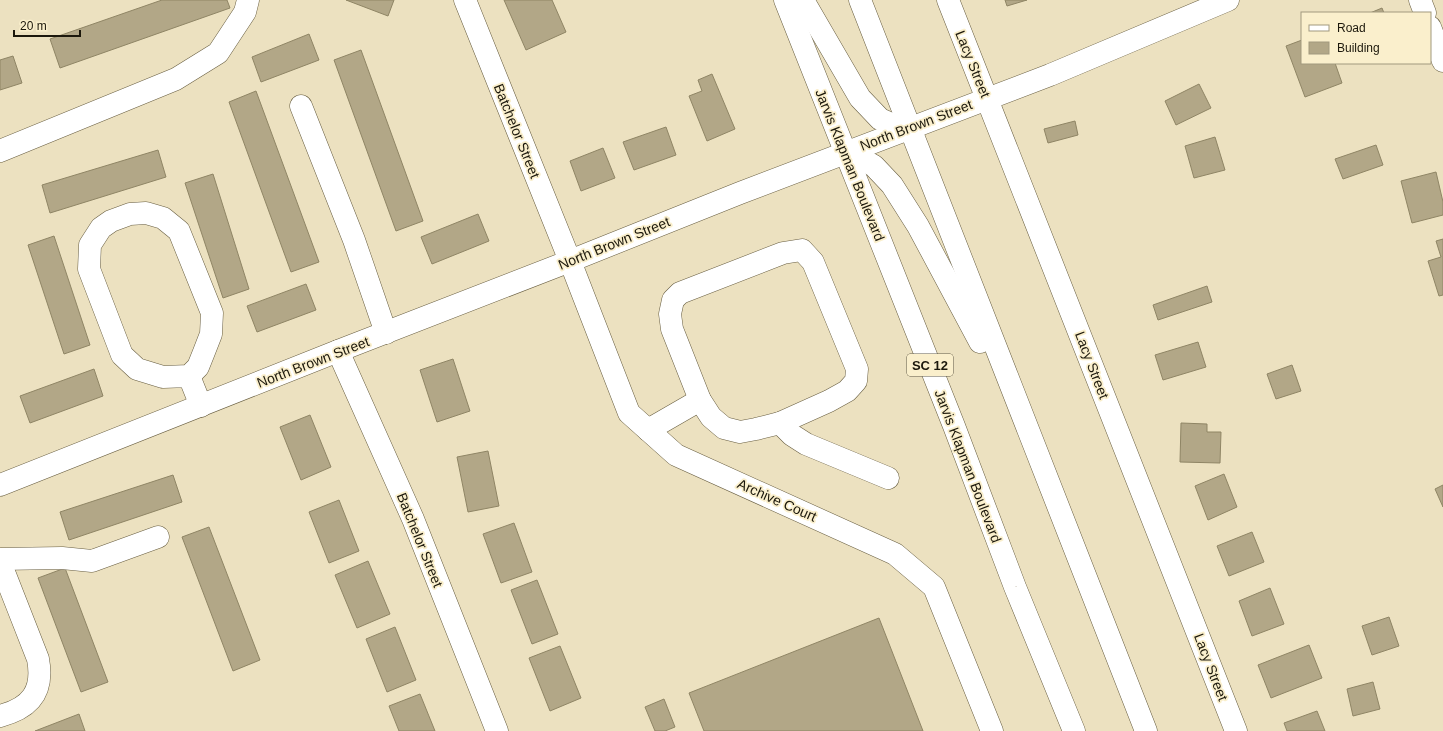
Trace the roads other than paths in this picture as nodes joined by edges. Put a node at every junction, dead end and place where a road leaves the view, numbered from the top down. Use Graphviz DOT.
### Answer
graph roads {
  1 [pos="248,0"];
  2 [pos="465,0"];
  3 [pos="785,0"];
  4 [pos="803,0"];
  5 [pos="860,0"];
  6 [pos="948,0"];
  7 [pos="1228,0"];
  8 [pos="1420,0"];
  9 [pos="1425,12"];
  10 [pos="1431,30"];
  11 [pos="1443,61"];
  12 [pos="987,98"];
  13 [pos="301,106"];
  14 [pos="910,128"];
  15 [pos="0,151"];
  16 [pos="844,153"];
  17 [pos="570,261"];
  18 [pos="386,333"];
  19 [pos="338,351"];
  20 [pos="189,376"];
  21 [pos="700,400"];
  22 [pos="201,406"];
  23 [pos="780,423"];
  24 [pos="648,430"];
  25 [pos="1030,435"];
  26 [pos="888,478"];
  27 [pos="0,485"];
  28 [pos="158,537"];
  29 [pos="0,559"];
  30 [pos="0,562"];
  31 [pos="0,716"];
  32 [pos="497,731"];
  33 [pos="992,731"];
  34 [pos="1074,731"];
  35 [pos="1146,731"];
  36 [pos="1236,731"];
  1 -- 15 [label="main road"];
  2 -- 17 [label="main road, Batchelor Street"];
  3 -- 16 [label="main road, Jarvis Klapman Boulevard / SC 12"];
  4 -- 14 [label="main road"];
  5 -- 14 [label="main road"];
  6 -- 12 [label="main road, Lacy Street"];
  7 -- 12 [label="main road, North Brown Street"];
  8 -- 9 [label="main road"];
  10 -- 11 [label="main road"];
  12 -- 14 [label="main road, North Brown Street"];
  12 -- 36 [label="main road, Lacy Street"];
  13 -- 18 [label="main road"];
  14 -- 16 [label="main road, North Brown Street"];
  14 -- 25 [label="main road"];
  16 -- 17 [label="main road, North Brown Street"];
  16 -- 25 [label="main road"];
  16 -- 34 [label="main road, Jarvis Klapman Boulevard / SC 12"];
  17 -- 18 [label="main road, North Brown Street"];
  17 -- 24 [label="main road, Archive Court"];
  18 -- 19 [label="main road, North Brown Street"];
  19 -- 22 [label="main road, North Brown Street"];
  19 -- 32 [label="main road, Batchelor Street"];
  20 -- 20 [label="main road"];
  20 -- 22 [label="main road"];
  21 -- 23 [label="main road"];
  21 -- 23 [label="main road"];
  21 -- 24 [label="main road"];
  22 -- 27 [label="main road, North Brown Street"];
  23 -- 26 [label="main road"];
  24 -- 33 [label="main road, Archive Court"];
  25 -- 35 [label="main road"];
  28 -- 29 [label="main road"];
  30 -- 31 [label="main road"];
}
